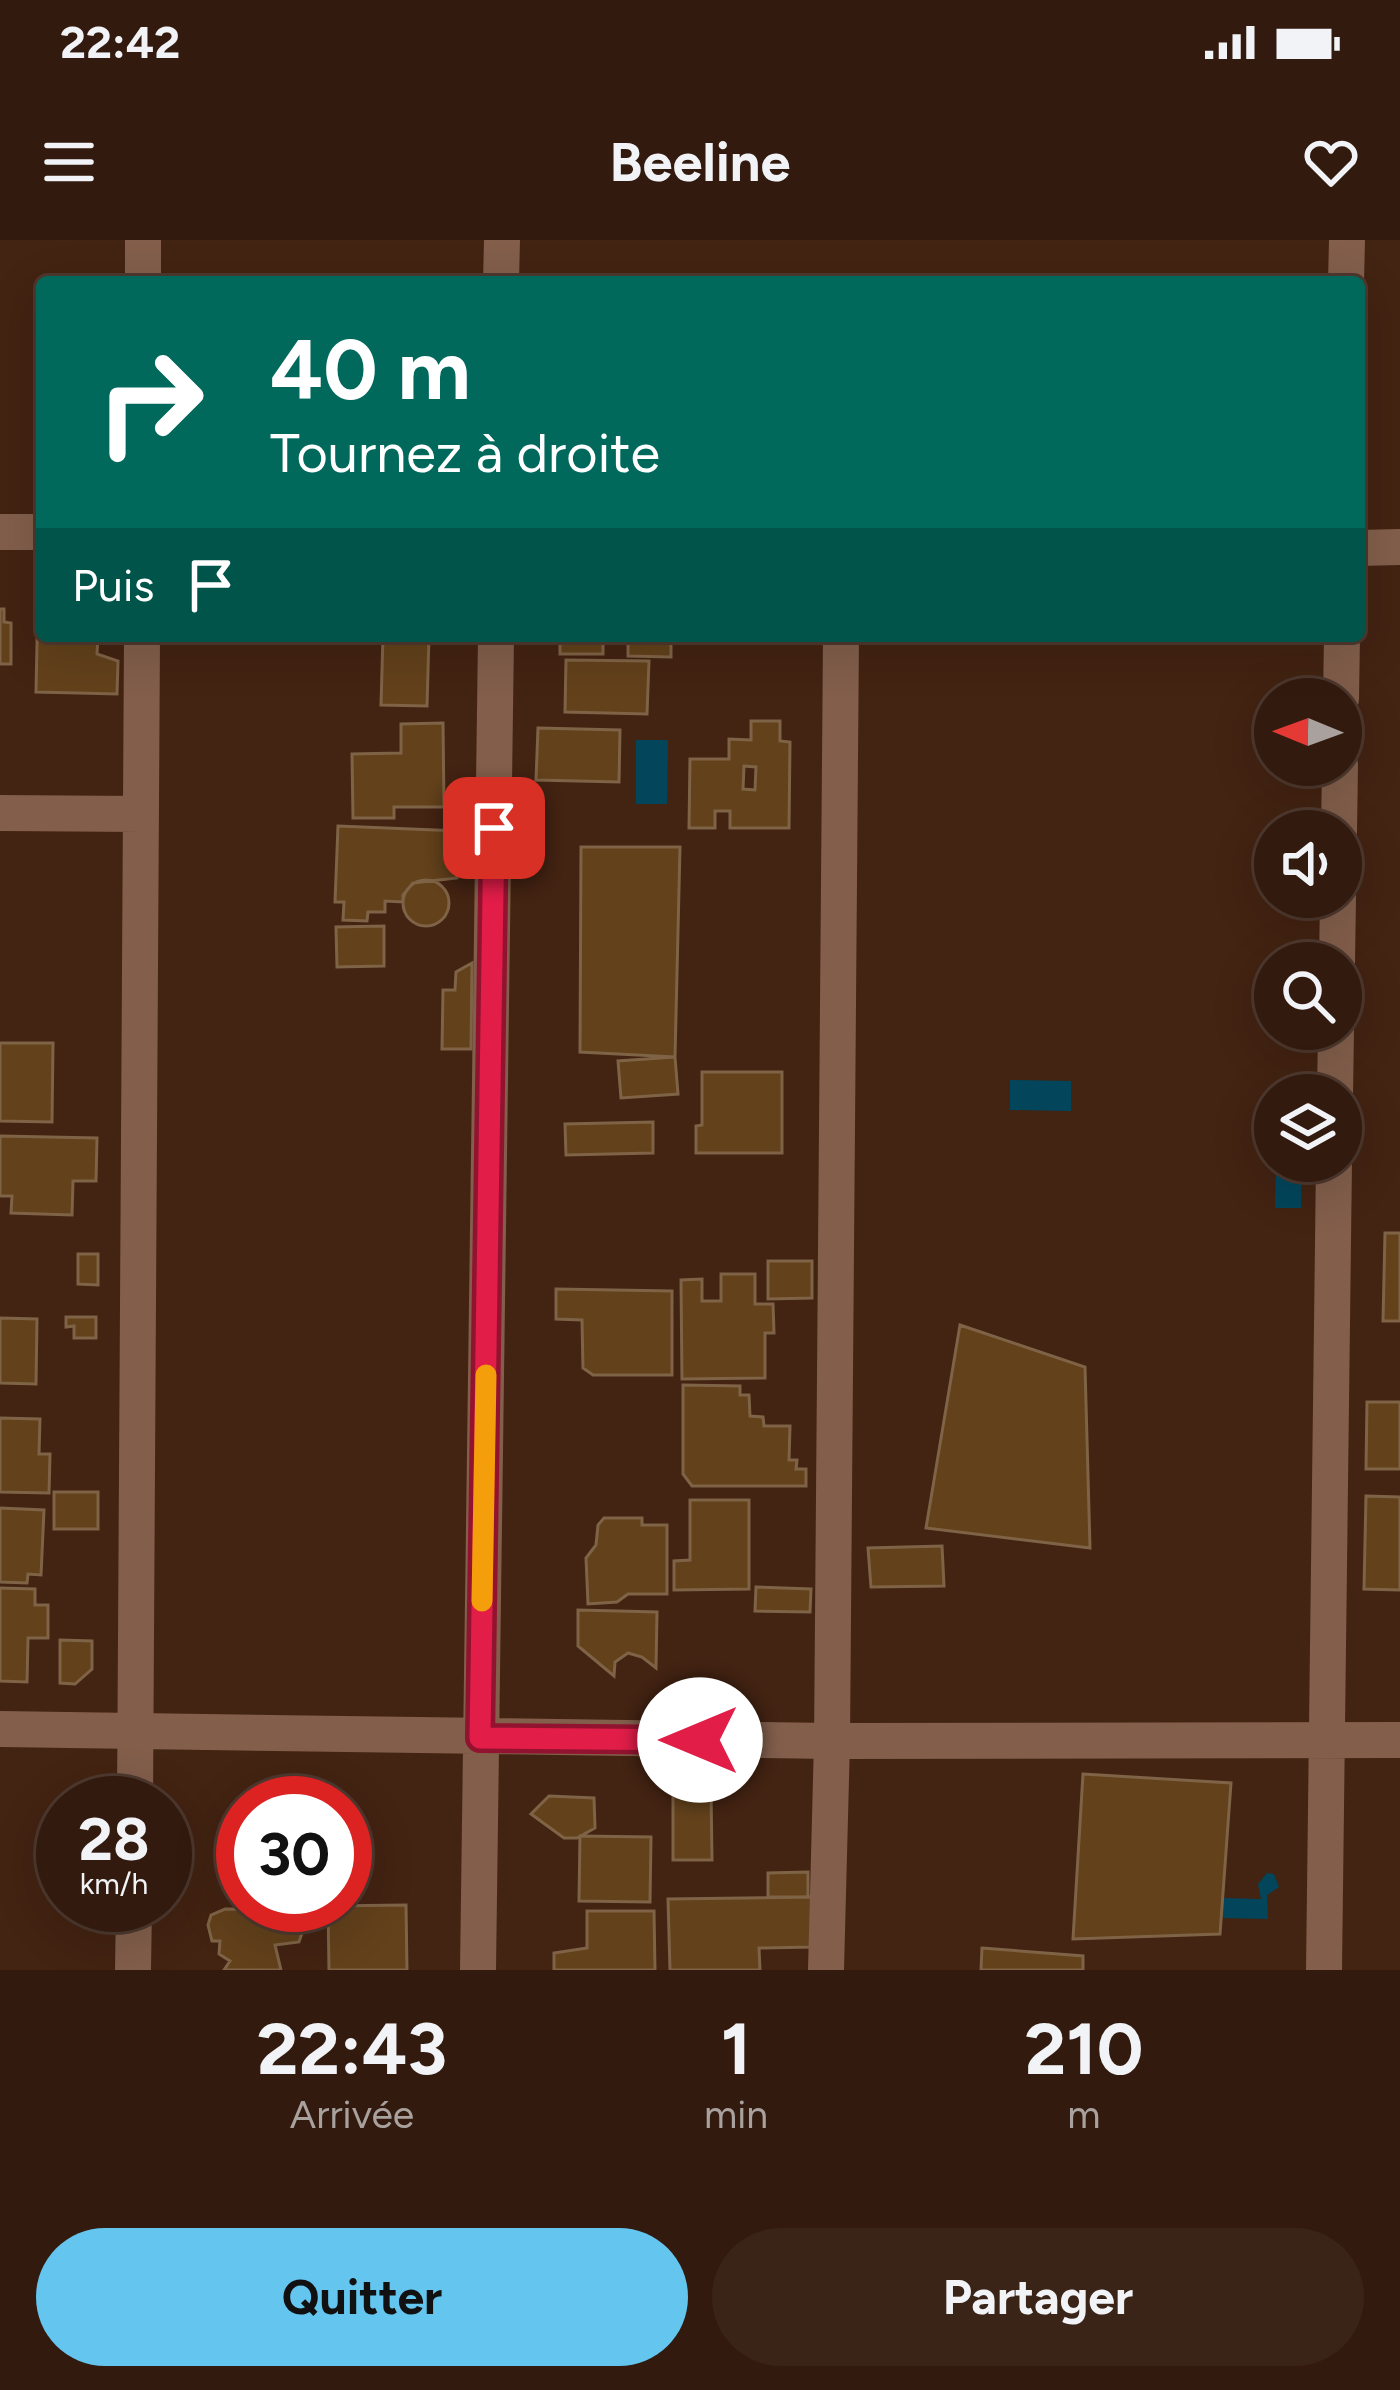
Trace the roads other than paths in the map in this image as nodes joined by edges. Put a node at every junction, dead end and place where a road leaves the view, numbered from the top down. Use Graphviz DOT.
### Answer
graph roads {
  1 [pos="143,240"];
  2 [pos="502,240"];
  3 [pos="1347,240"];
  4 [pos="143,276"];
  5 [pos="501,276"];
  6 [pos="1346,276"];
  7 [pos="0,532"];
  8 [pos="36,532"];
  9 [pos="1365,548"];
  10 [pos="1400,548"];
  11 [pos="142,642"];
  12 [pos="496,642"];
  13 [pos="841,642"];
  14 [pos="1342,642"];
  15 [pos="1341,678"];
  16 [pos="0,813"];
  17 [pos="141,814"];
  18 [pos="1334,1182"];
  19 [pos="136,1728"];
  20 [pos="0,1729"];
  21 [pos="480,1738"];
  22 [pos="1325,1739"];
  23 [pos="1400,1740"];
  24 [pos="832,1741"];
  25 [pos="135,1776"];
  26 [pos="134,1932"];
  27 [pos="133,1970"];
  28 [pos="478,1970"];
  29 [pos="826,1970"];
  30 [pos="1324,1970"];
  1 -- 4 [label="street"];
  2 -- 5 [label="street"];
  3 -- 6 [label="street"];
  7 -- 8 [label="street"];
  9 -- 10 [label="street"];
  11 -- 17 [label="street"];
  12 -- 21 [label="street"];
  13 -- 24 [label="street"];
  14 -- 15 [label="street"];
  16 -- 17 [label="street"];
  17 -- 19 [label="street"];
  18 -- 22 [label="street"];
  19 -- 20 [label="street"];
  19 -- 21 [label="street"];
  19 -- 25 [label="street"];
  21 -- 24 [label="street"];
  21 -- 28 [label="street"];
  22 -- 23 [label="street"];
  22 -- 24 [label="street"];
  22 -- 30 [label="street"];
  24 -- 29 [label="street"];
  26 -- 27 [label="street"];
}
